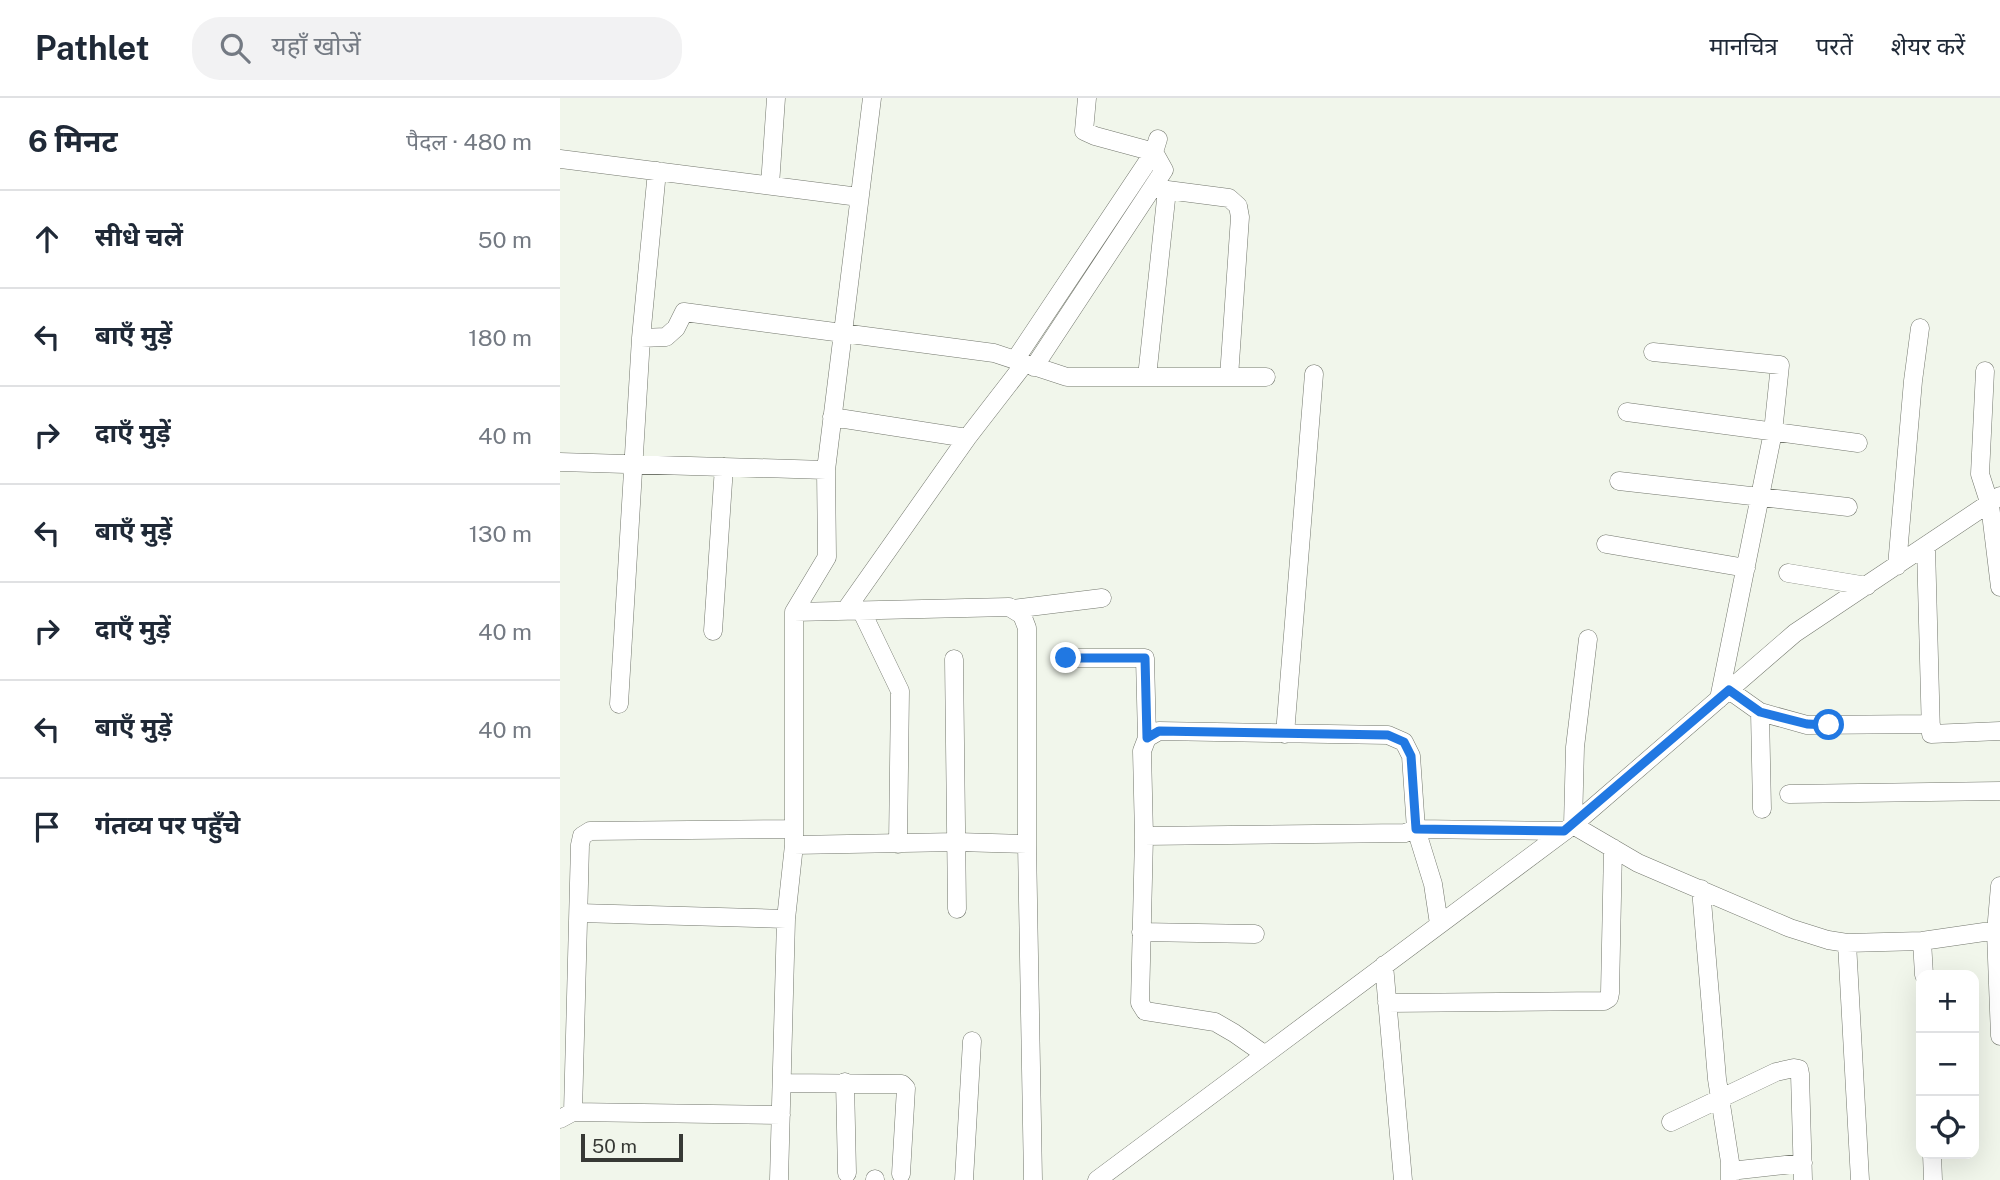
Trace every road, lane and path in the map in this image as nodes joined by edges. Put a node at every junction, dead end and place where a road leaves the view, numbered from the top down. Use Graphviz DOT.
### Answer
graph roads {
  1 [pos="776,98"];
  2 [pos="872,98"];
  3 [pos="1087,98"];
  4 [pos="1156,145"];
  5 [pos="560,159"];
  6 [pos="657,171"];
  7 [pos="770,185"];
  8 [pos="1160,189"];
  9 [pos="859,197"];
  10 [pos="1920,328"];
  11 [pos="843,333"];
  12 [pos="641,338"];
  13 [pos="1653,352"];
  14 [pos="1025,364"];
  15 [pos="1984,371"];
  16 [pos="1314,374"];
  17 [pos="1147,377"];
  18 [pos="1229,377"];
  19 [pos="1266,377"];
  20 [pos="1627,412"];
  21 [pos="832,417"];
  22 [pos="1773,432"];
  23 [pos="967,438"];
  24 [pos="1858,443"];
  25 [pos="560,462"];
  26 [pos="634,465"];
  27 [pos="724,467"];
  28 [pos="826,470"];
  29 [pos="1619,481"];
  30 [pos="1760,497"];
  31 [pos="1995,501"];
  32 [pos="1847,506"];
  33 [pos="1606,544"];
  34 [pos="1926,547"];
  35 [pos="1999,565"];
  36 [pos="1897,566"];
  37 [pos="1746,568"];
  38 [pos="1787,573"];
  39 [pos="1867,586"];
  40 [pos="2000,587"];
  41 [pos="1102,598"];
  42 [pos="1013,609"];
  43 [pos="853,610"];
  44 [pos="794,612"];
  45 [pos="713,631"];
  46 [pos="1588,639"];
  47 [pos="1066,658"];
  48 [pos="954,659"];
  49 [pos="1724,694"];
  50 [pos="619,704"];
  51 [pos="1760,712"];
  52 [pos="1931,724"];
  53 [pos="2000,731"];
  54 [pos="1285,733"];
  55 [pos="1147,738"];
  56 [pos="2000,792"];
  57 [pos="1788,794"];
  58 [pos="1762,809"];
  59 [pos="1569,828"];
  60 [pos="1416,829"];
  61 [pos="1144,835"];
  62 [pos="794,837"];
  63 [pos="957,842"];
  64 [pos="898,844"];
  65 [pos="1027,844"];
  66 [pos="1613,848"];
  67 [pos="2000,886"];
  68 [pos="1700,889"];
  69 [pos="957,909"];
  70 [pos="579,913"];
  71 [pos="786,919"];
  72 [pos="1439,924"];
  73 [pos="1141,932"];
  74 [pos="1998,932"];
  75 [pos="1255,934"];
  76 [pos="1922,941"];
  77 [pos="1847,943"];
  78 [pos="1384,965"];
  79 [pos="1924,970"];
  80 [pos="1387,1003"];
  81 [pos="568,1032"];
  82 [pos="2000,1036"];
  83 [pos="972,1041"];
  84 [pos="1264,1054"];
  85 [pos="845,1082"];
  86 [pos="782,1083"];
  87 [pos="1720,1098"];
  88 [pos="567,1115"];
  89 [pos="781,1115"];
  90 [pos="1671,1122"];
  91 [pos="1932,1159"];
  92 [pos="1803,1171"];
  93 [pos="848,1173"];
  94 [pos="901,1174"];
  95 [pos="1730,1175"];
  96 [pos="1103,1178"];
  97 [pos="779,1180"];
  98 [pos="964,1180"];
  99 [pos="1033,1180"];
  100 [pos="1403,1180"];
  101 [pos="1860,1180"];
  102 [pos="1933,1180"];
  1 -- 7 [label="street"];
  2 -- 9 [label="street"];
  3 -- 4 [label="street"];
  4 -- 8 [label="street"];
  4 -- 14 [label="street"];
  5 -- 6 [label="street"];
  6 -- 7 [label="street"];
  6 -- 12 [label="street"];
  7 -- 9 [label="street"];
  8 -- 14 [label="street"];
  8 -- 17 [label="street"];
  8 -- 18 [label="street"];
  9 -- 11 [label="street"];
  10 -- 36 [label="street"];
  11 -- 12 [label="street"];
  11 -- 14 [label="street"];
  11 -- 21 [label="street"];
  12 -- 26 [label="street"];
  13 -- 22 [label="street"];
  14 -- 17 [label="street"];
  14 -- 23 [label="street"];
  15 -- 31 [label="street"];
  16 -- 54 [label="street"];
  17 -- 18 [label="street"];
  18 -- 19 [label="street"];
  20 -- 22 [label="street"];
  21 -- 23 [label="street"];
  21 -- 28 [label="street"];
  22 -- 24 [label="street"];
  22 -- 30 [label="street"];
  23 -- 43 [label="street"];
  25 -- 26 [label="street"];
  26 -- 27 [label="street"];
  26 -- 50 [label="street"];
  27 -- 28 [label="street"];
  27 -- 45 [label="street"];
  28 -- 44 [label="street"];
  29 -- 30 [label="street"];
  30 -- 32 [label="street"];
  30 -- 37 [label="street"];
  31 -- 34 [label="street"];
  31 -- 35 [label="street"];
  33 -- 37 [label="street"];
  34 -- 36 [label="street"];
  34 -- 52 [label="street"];
  35 -- 40 [label="street"];
  36 -- 39 [label="street"];
  37 -- 49 [label="street"];
  38 -- 39 [label="street"];
  39 -- 49 [label="street"];
  41 -- 42 [label="street"];
  42 -- 43 [label="street"];
  42 -- 65 [label="street"];
  43 -- 44 [label="street"];
  43 -- 64 [label="street"];
  44 -- 62 [label="street"];
  46 -- 59 [label="street"];
  47 -- 55 [label="street"];
  48 -- 63 [label="street"];
  49 -- 51 [label="street"];
  49 -- 59 [label="street"];
  51 -- 52 [label="street"];
  51 -- 58 [label="street"];
  52 -- 53 [label="street"];
  54 -- 55 [label="street"];
  54 -- 60 [label="street"];
  55 -- 61 [label="street"];
  56 -- 57 [label="street"];
  59 -- 60 [label="street"];
  59 -- 66 [label="street"];
  59 -- 72 [label="street"];
  60 -- 61 [label="street"];
  60 -- 72 [label="street"];
  61 -- 73 [label="street"];
  62 -- 64 [label="street"];
  62 -- 70 [label="street"];
  62 -- 71 [label="street"];
  63 -- 64 [label="street"];
  63 -- 65 [label="street"];
  63 -- 69 [label="street"];
  65 -- 99 [label="street"];
  66 -- 68 [label="street"];
  66 -- 80 [label="street"];
  67 -- 74 [label="street"];
  68 -- 77 [label="street"];
  68 -- 87 [label="street"];
  70 -- 71 [label="street"];
  70 -- 81 [label="street"];
  71 -- 86 [label="street"];
  72 -- 78 [label="street"];
  73 -- 75 [label="street"];
  73 -- 84 [label="street"];
  74 -- 76 [label="street"];
  74 -- 82 [label="street"];
  76 -- 77 [label="street"];
  76 -- 79 [label="street"];
  77 -- 101 [label="street"];
  78 -- 80 [label="street"];
  78 -- 84 [label="street"];
  80 -- 100 [label="street"];
  81 -- 88 [label="street"];
  83 -- 98 [label="street"];
  84 -- 96 [label="street"];
  85 -- 86 [label="street"];
  85 -- 93 [label="street"];
  85 -- 94 [label="street"];
  86 -- 89 [label="street"];
  87 -- 90 [label="street"];
  87 -- 92 [label="street"];
  87 -- 95 [label="street"];
  88 -- 89 [label="street"];
  89 -- 97 [label="street"];
  91 -- 102 [label="street"];
  92 -- 95 [label="street"];
}
